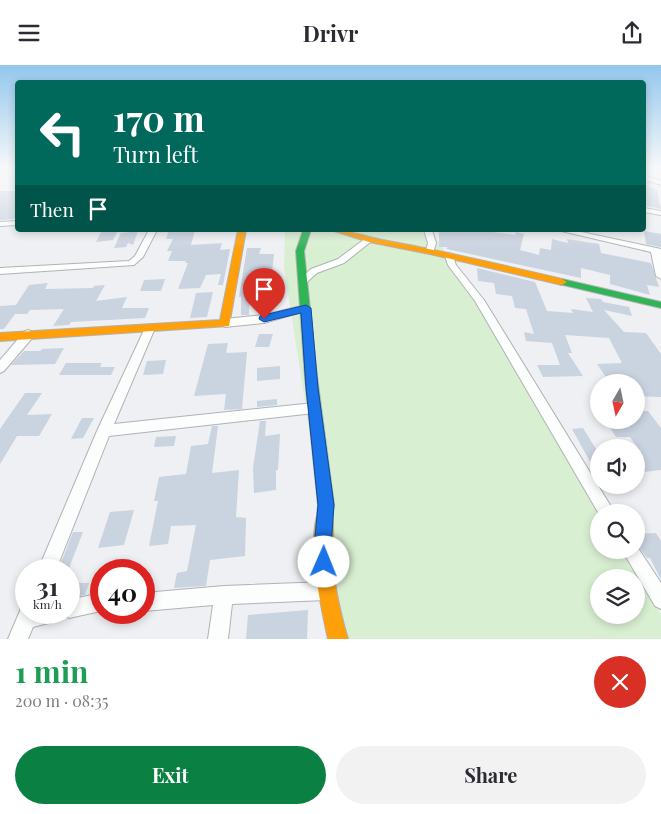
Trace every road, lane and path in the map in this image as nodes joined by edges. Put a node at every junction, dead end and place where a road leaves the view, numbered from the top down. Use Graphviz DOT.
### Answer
graph roads {
  1 [pos="646,210"];
  2 [pos="661,213"];
  3 [pos="15,223"];
  4 [pos="0,224"];
  5 [pos="152,232"];
  6 [pos="242,232"];
  7 [pos="306,232"];
  8 [pos="342,232"];
  9 [pos="429,232"];
  10 [pos="570,232"];
  11 [pos="369,240"];
  12 [pos="430,251"];
  13 [pos="658,252"];
  14 [pos="449,256"];
  15 [pos="0,271"];
  16 [pos="661,276"];
  17 [pos="304,281"];
  18 [pos="661,305"];
  19 [pos="306,308"];
  20 [pos="225,323"];
  21 [pos="150,328"];
  22 [pos="30,334"];
  23 [pos="0,337"];
  24 [pos="0,368"];
  25 [pos="314,409"];
  26 [pos="104,431"];
  27 [pos="602,504"];
  28 [pos="52,559"];
  29 [pos="636,559"];
  30 [pos="326,591"];
  31 [pos="224,595"];
  32 [pos="661,600"];
  33 [pos="155,601"];
  34 [pos="25,624"];
  35 [pos="18,639"];
  36 [pos="218,639"];
  37 [pos="338,639"];
  1 -- 2 [label="street"];
  3 -- 4 [label="street"];
  5 -- 15 [label="street"];
  6 -- 20 [label="street"];
  7 -- 17 [label="street"];
  8 -- 11 [label="street"];
  9 -- 12 [label="street"];
  10 -- 13 [label="street"];
  11 -- 12 [label="street"];
  11 -- 17 [label="street"];
  12 -- 14 [label="street"];
  13 -- 16 [label="street"];
  14 -- 18 [label="street"];
  14 -- 27 [label="street"];
  17 -- 19 [label="street"];
  19 -- 20 [label="street"];
  19 -- 25 [label="street"];
  20 -- 21 [label="street"];
  21 -- 22 [label="street"];
  21 -- 26 [label="street"];
  22 -- 23 [label="street"];
  22 -- 24 [label="street"];
  25 -- 26 [label="street"];
  25 -- 30 [label="street"];
  26 -- 28 [label="street"];
  29 -- 32 [label="street"];
  30 -- 31 [label="street"];
  30 -- 37 [label="street"];
  31 -- 33 [label="street"];
  31 -- 36 [label="street"];
  34 -- 35 [label="street"];
}
